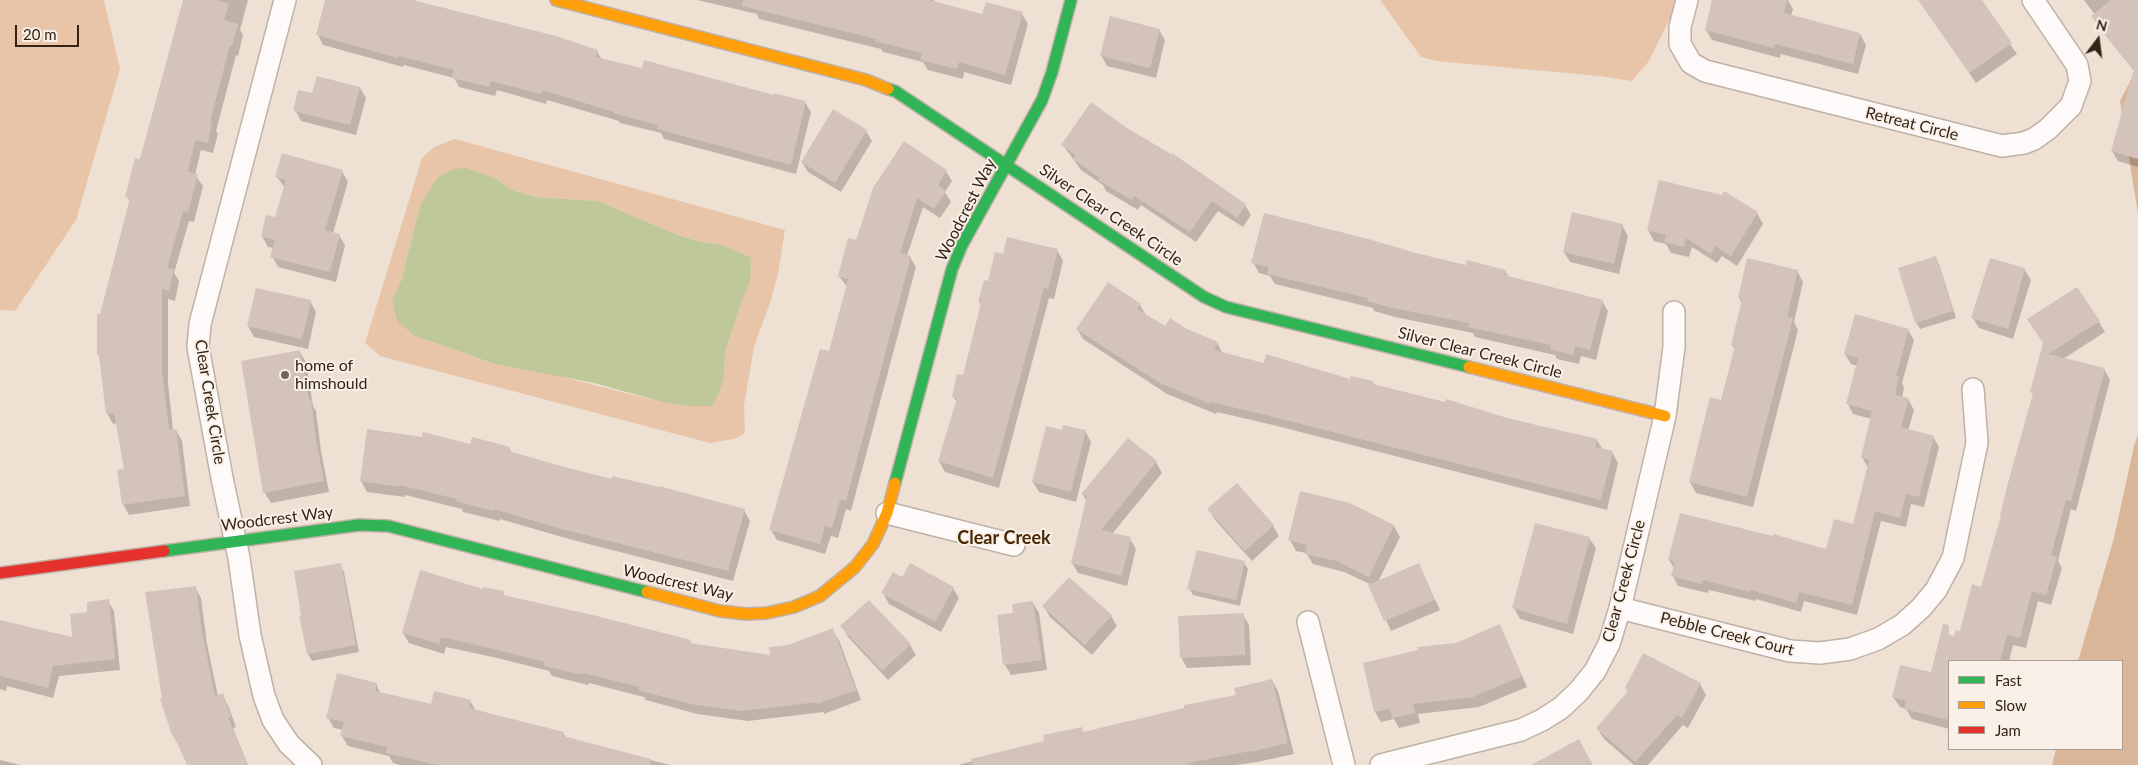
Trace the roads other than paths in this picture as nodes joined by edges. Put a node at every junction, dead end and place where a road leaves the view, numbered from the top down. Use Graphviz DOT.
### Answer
graph roads {
  1 [pos="285,0"];
  2 [pos="556,0"];
  3 [pos="1071,0"];
  4 [pos="1687,0"];
  5 [pos="2033,0"];
  6 [pos="1007,165"];
  7 [pos="1674,312"];
  8 [pos="1973,389"];
  9 [pos="1665,416"];
  10 [pos="887,512"];
  11 [pos="235,540"];
  12 [pos="1014,545"];
  13 [pos="0,573"];
  14 [pos="1620,608"];
  15 [pos="1308,622"];
  16 [pos="308,764"];
  17 [pos="1344,765"];
  18 [pos="1381,765"];
  1 -- 11 [label="street, Clear Creek Circle"];
  2 -- 6 [label="street, Silver Clear Creek Circle"];
  3 -- 6 [label="street, Woodcrest Way"];
  4 -- 5 [label="street, Retreat Circle"];
  6 -- 9 [label="street, Silver Clear Creek Circle"];
  6 -- 10 [label="street, Woodcrest Way"];
  7 -- 9 [label="street, Clear Creek Circle"];
  8 -- 14 [label="street, Pebble Creek Court"];
  9 -- 14 [label="street, Clear Creek Circle"];
  10 -- 11 [label="street, Woodcrest Way"];
  10 -- 12 [label="street"];
  11 -- 13 [label="street, Woodcrest Way"];
  11 -- 16 [label="street, Clear Creek Circle"];
  14 -- 18 [label="street, Clear Creek Circle"];
  15 -- 17 [label="street"];
}
